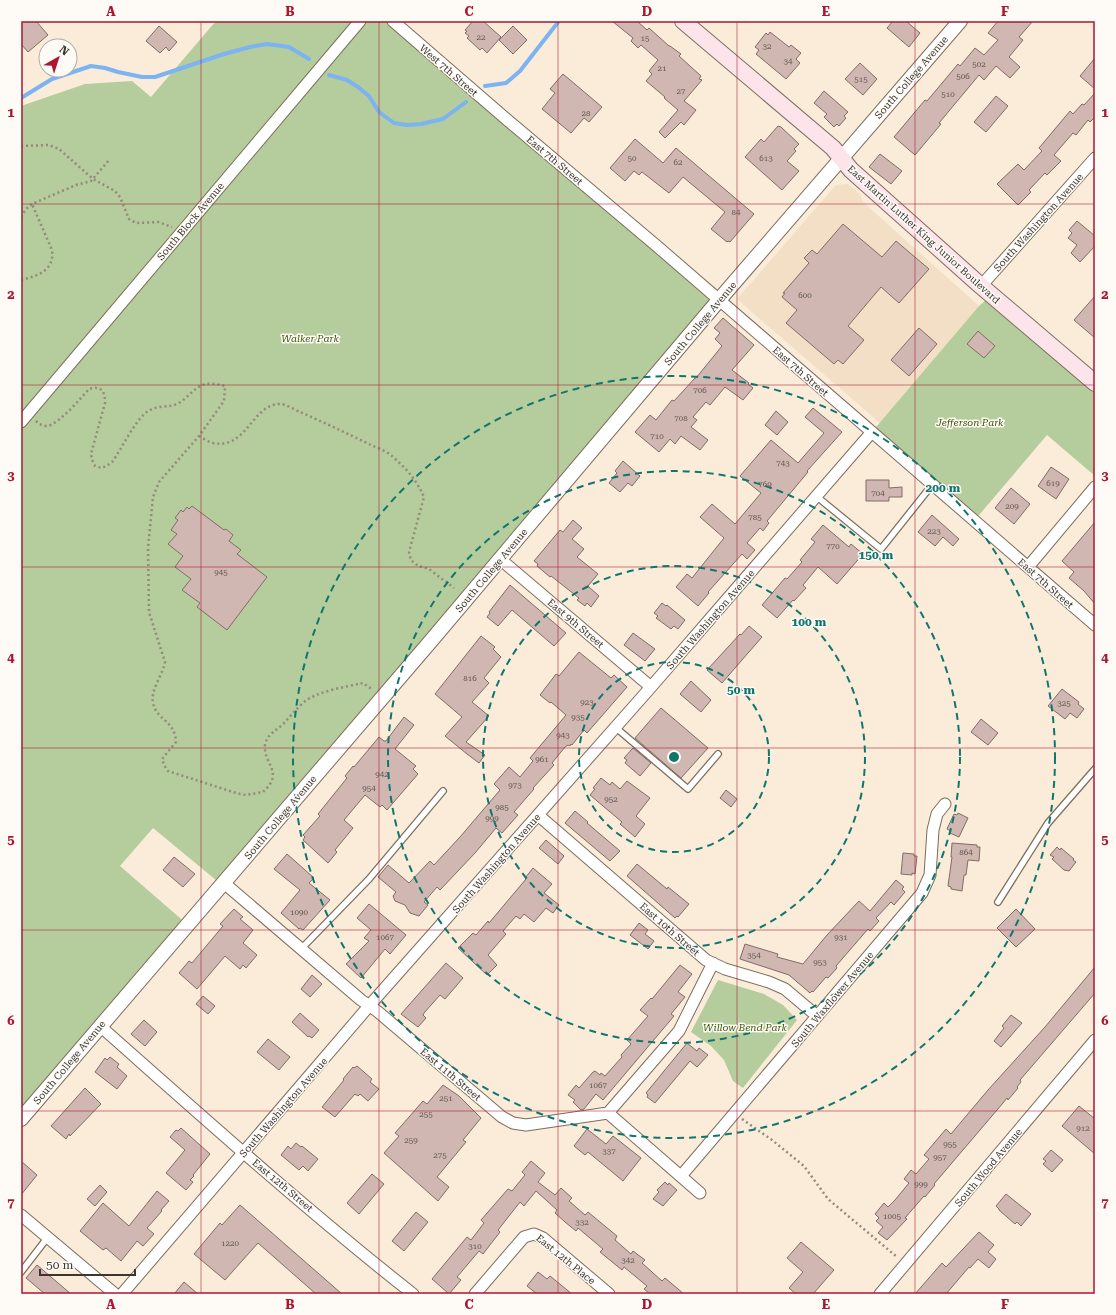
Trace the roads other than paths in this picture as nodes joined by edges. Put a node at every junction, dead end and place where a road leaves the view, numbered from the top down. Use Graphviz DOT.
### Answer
graph roads {
  1 [pos="360,21"];
  2 [pos="393,21"];
  3 [pos="683,21"];
  4 [pos="960,21"];
  5 [pos="505,118"];
  6 [pos="1095,158"];
  7 [pos="842,159"];
  8 [pos="981,286"];
  9 [pos="719,300"];
  10 [pos="1095,383"];
  11 [pos="24,418"];
  12 [pos="871,433"];
  13 [pos="932,485"];
  14 [pos="1095,487"];
  15 [pos="816,496"];
  16 [pos="500,559"];
  17 [pos="1028,568"];
  18 [pos="1095,625"];
  19 [pos="651,687"];
  20 [pos="616,727"];
  21 [pos="718,754"];
  22 [pos="1095,768"];
  23 [pos="443,791"];
  24 [pos="945,804"];
  25 [pos="538,815"];
  26 [pos="224,883"];
  27 [pos="998,902"];
  28 [pos="301,950"];
  29 [pos="714,963"];
  30 [pos="370,1006"];
  31 [pos="817,1016"];
  32 [pos="100,1026"];
  33 [pos="1095,1040"];
  34 [pos="608,1113"];
  35 [pos="21,1119"];
  36 [pos="243,1152"];
  37 [pos="681,1176"];
  38 [pos="700,1192"];
  39 [pos="21,1214"];
  40 [pos="48,1237"];
  41 [pos="21,1272"];
  42 [pos="115,1294"];
  43 [pos="122,1294"];
  44 [pos="413,1294"];
  45 [pos="475,1294"];
  46 [pos="609,1294"];
  47 [pos="880,1294"];
  1 -- 11 [label="street, South Block Avenue"];
  2 -- 5 [label="street, West 7th Street"];
  3 -- 7 [label="main road, East Martin Luther King Junior Boulevard"];
  4 -- 7 [label="street, South College Avenue"];
  5 -- 9 [label="street, East 7th Street"];
  6 -- 8 [label="street, South Washington Avenue"];
  7 -- 8 [label="main road, East Martin Luther King Junior Boulevard"];
  7 -- 9 [label="street, South College Avenue"];
  8 -- 10 [label="main road, East Martin Luther King Junior Boulevard"];
  9 -- 12 [label="street, East 7th Street"];
  9 -- 16 [label="street, South College Avenue"];
  12 -- 13 [label="street, East 7th Street"];
  12 -- 15 [label="street, South Washington Avenue"];
  13 -- 15 [label="lane"];
  13 -- 17 [label="street, East 7th Street"];
  14 -- 17 [label="street"];
  15 -- 19 [label="street, South Washington Avenue"];
  16 -- 19 [label="street, East 9th Street"];
  16 -- 26 [label="street, South College Avenue"];
  17 -- 18 [label="street, East 7th Street"];
  19 -- 20 [label="street, South Washington Avenue"];
  20 -- 21 [label="lane"];
  20 -- 25 [label="street, South Washington Avenue"];
  22 -- 27 [label="lane"];
  23 -- 28 [label="lane"];
  24 -- 31 [label="street, South Waxflower Avenue"];
  25 -- 29 [label="street, East 10th Street"];
  25 -- 30 [label="street, South Washington Avenue"];
  26 -- 28 [label="street, East 11th Street"];
  26 -- 32 [label="street, South College Avenue"];
  28 -- 30 [label="street, East 11th Street"];
  29 -- 31 [label="street, East 10th Street"];
  29 -- 34 [label="street"];
  30 -- 34 [label="street, East 11th Street"];
  30 -- 36 [label="street, South Washington Avenue"];
  31 -- 37 [label="street, South Waxflower Avenue"];
  32 -- 35 [label="street, South College Avenue"];
  32 -- 36 [label="street, East 12th Street"];
  33 -- 47 [label="street, South Wood Avenue"];
  34 -- 37 [label="street"];
  36 -- 43 [label="street, South Washington Avenue"];
  36 -- 44 [label="street, East 12th Street"];
  37 -- 38 [label="street"];
  39 -- 40 [label="street"];
  40 -- 41 [label="lane"];
  40 -- 42 [label="street"];
  45 -- 46 [label="street, East 12th Place"];
}
